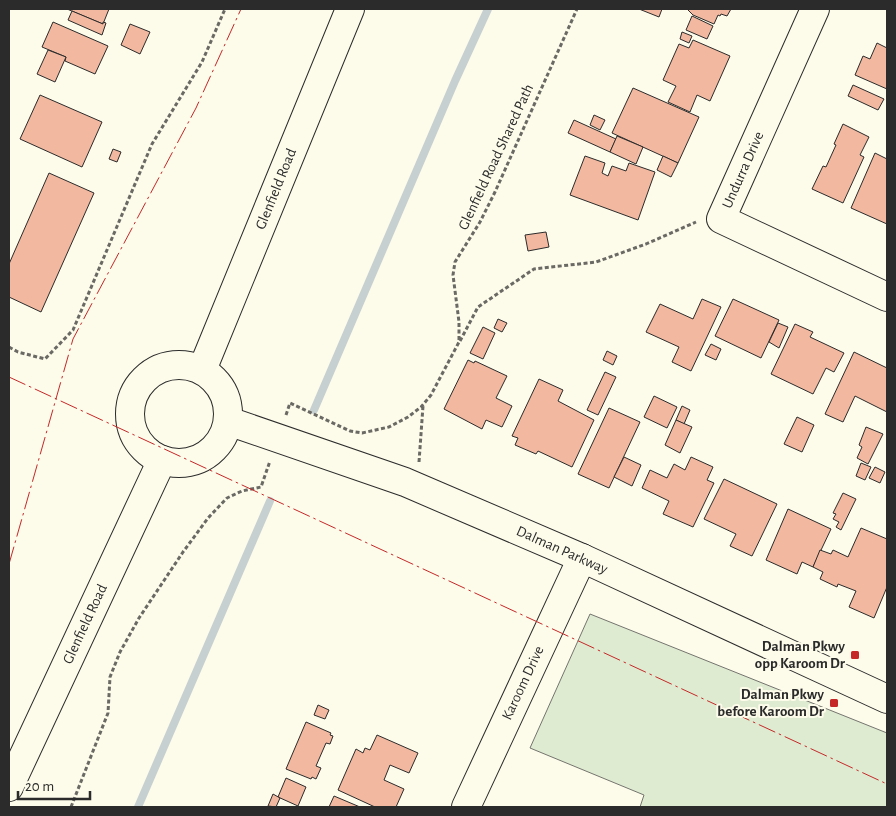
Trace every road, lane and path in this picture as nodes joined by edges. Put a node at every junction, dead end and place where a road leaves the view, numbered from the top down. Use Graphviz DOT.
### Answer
graph roads {
  1 [pos="225,9"];
  2 [pos="350,9"];
  3 [pos="577,9"];
  4 [pos="815,9"];
  5 [pos="721,219"];
  6 [pos="887,297"];
  7 [pos="460,342"];
  8 [pos="9,347"];
  9 [pos="202,370"];
  10 [pos="424,404"];
  11 [pos="228,421"];
  12 [pos="278,438"];
  13 [pos="162,460"];
  14 [pos="418,488"];
  15 [pos="582,558"];
  16 [pos="887,699"];
  17 [pos="9,787"];
  18 [pos="71,807"];
  19 [pos="466,807"];
  1 -- 8 [label="path"];
  2 -- 9 [label="street, Glenfield Road"];
  3 -- 7 [label="path, Glenfield Road Shared Path"];
  4 -- 5 [label="street, Undurra Drive"];
  5 -- 6 [label="street, Undurra Drive"];
  5 -- 7 [label="path"];
  7 -- 10 [label="path"];
  9 -- 11 [label="street"];
  9 -- 13 [label="street"];
  10 -- 12 [label="path"];
  10 -- 14 [label="path"];
  11 -- 12 [label="street, Dalman Parkway"];
  11 -- 13 [label="street"];
  12 -- 14 [label="street, Dalman Parkway"];
  12 -- 18 [label="path"];
  13 -- 17 [label="street, Glenfield Road"];
  14 -- 15 [label="street, Dalman Parkway"];
  15 -- 16 [label="street, Dalman Parkway"];
  15 -- 19 [label="street, Karoom Drive"];
}
